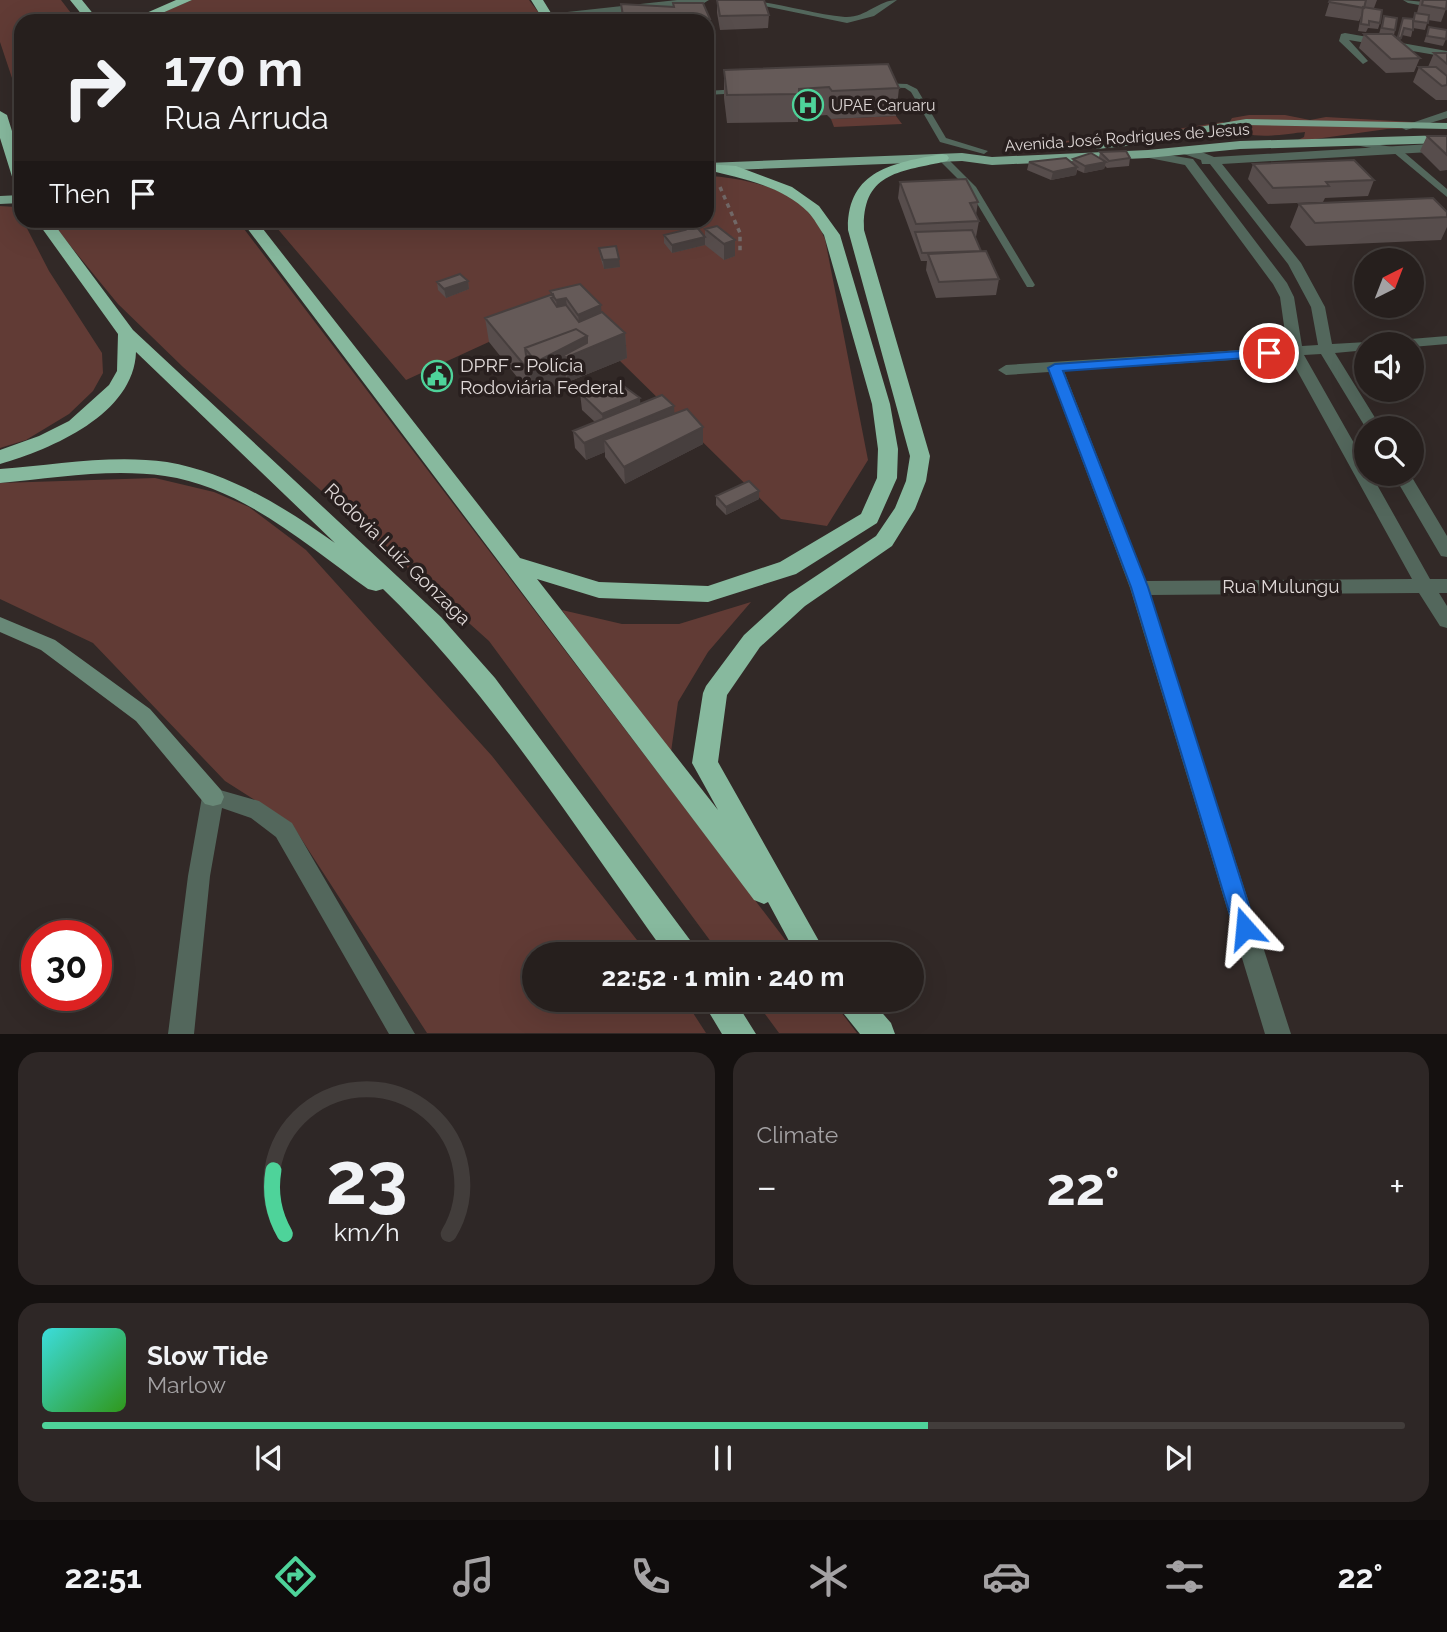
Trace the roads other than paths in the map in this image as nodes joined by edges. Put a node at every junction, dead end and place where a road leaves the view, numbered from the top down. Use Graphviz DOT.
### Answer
graph roads {
  1 [pos="76,0"];
  2 [pos="186,0"];
  3 [pos="704,0"];
  4 [pos="740,0"];
  5 [pos="892,0"];
  6 [pos="1408,0"];
  7 [pos="1447,6"];
  8 [pos="87,14"];
  9 [pos="151,14"];
  10 [pos="591,14"];
  11 [pos="1447,54"];
  12 [pos="1363,61"];
  13 [pos="871,86"];
  14 [pos="748,91"];
  15 [pos="714,93"];
  16 [pos="0,114"];
  17 [pos="1447,114"];
  18 [pos="1287,123"];
  19 [pos="1216,126"];
  20 [pos="1447,126"];
  21 [pos="1406,127"];
  22 [pos="1447,139"];
  23 [pos="1294,142"];
  24 [pos="1358,143"];
  25 [pos="1240,145"];
  26 [pos="1447,147"];
  27 [pos="1396,150"];
  28 [pos="984,151"];
  29 [pos="1148,154"];
  30 [pos="1187,156"];
  31 [pos="951,157"];
  32 [pos="14,160"];
  33 [pos="1214,161"];
  34 [pos="714,167"];
  35 [pos="714,167"];
  36 [pos="1447,194"];
  37 [pos="49,228"];
  38 [pos="254,228"];
  39 [pos="1030,285"];
  40 [pos="127,334"];
  41 [pos="1447,340"];
  42 [pos="1424,342"];
  43 [pos="1354,347"];
  44 [pos="1326,350"];
  45 [pos="1295,352"];
  46 [pos="1055,368"];
  47 [pos="1006,370"];
  48 [pos="1366,416"];
  49 [pos="0,457"];
  50 [pos="0,476"];
  51 [pos="1408,486"];
  52 [pos="1447,551"];
  53 [pos="512,563"];
  54 [pos="1424,585"];
  55 [pos="1447,586"];
  56 [pos="1139,587"];
  57 [pos="1447,621"];
  58 [pos="433,623"];
  59 [pos="0,624"];
  60 [pos="213,797"];
  61 [pos="674,942"];
  62 [pos="803,942"];
  63 [pos="805,942"];
  64 [pos="725,1012"];
  65 [pos="862,1012"];
  66 [pos="181,1034"];
  67 [pos="403,1034"];
  68 [pos="741,1034"];
  69 [pos="880,1034"];
  70 [pos="1278,1034"];
  1 -- 8 [label="highway"];
  2 -- 9 [label="highway"];
  3 -- 10 [label="street"];
  4 -- 5 [label="street"];
  6 -- 7 [label="street"];
  11 -- 12 [label="street"];
  13 -- 28 [label="lane"];
  14 -- 15 [label="lane"];
  16 -- 32 [label="highway"];
  17 -- 21 [label="street"];
  18 -- 19 [label="main road, Avenida José Rodrigues de Jesus"];
  18 -- 21 [label="main road, Avenida José Rodrigues de Jesus"];
  18 -- 23 [label="main road"];
  19 -- 25 [label="main road"];
  19 -- 28 [label="main road, Avenida José Rodrigues de Jesus"];
  20 -- 21 [label="main road, Avenida José Rodrigues de Jesus"];
  22 -- 24 [label="main road, Avenida José Rodrigues de Jesus"];
  23 -- 24 [label="main road, Avenida José Rodrigues de Jesus"];
  23 -- 25 [label="main road, Avenida José Rodrigues de Jesus"];
  24 -- 27 [label="lane"];
  25 -- 30 [label="main road, Avenida José Rodrigues de Jesus"];
  26 -- 27 [label="street"];
  27 -- 33 [label="street"];
  27 -- 36 [label="lane"];
  28 -- 31 [label="main road, Avenida José Rodrigues de Jesus"];
  29 -- 30 [label="street"];
  29 -- 31 [label="main road, Avenida José Rodrigues de Jesus"];
  30 -- 33 [label="street"];
  30 -- 45 [label="street"];
  31 -- 34 [label="main road"];
  31 -- 39 [label="lane"];
  31 -- 63 [label="highway"];
  33 -- 44 [label="street"];
  35 -- 53 [label="highway"];
  37 -- 40 [label="highway, Rodovia Luiz Gonzaga"];
  38 -- 53 [label="highway"];
  40 -- 49 [label="highway"];
  40 -- 58 [label="highway, Rodovia Luiz Gonzaga"];
  41 -- 42 [label="street"];
  43 -- 44 [label="street"];
  44 -- 45 [label="street"];
  44 -- 48 [label="street"];
  45 -- 46 [label="street"];
  45 -- 54 [label="street"];
  46 -- 47 [label="street"];
  46 -- 56 [label="street"];
  50 -- 58 [label="highway"];
  51 -- 52 [label="street"];
  53 -- 62 [label="highway"];
  54 -- 55 [label="street, Rua Mulungu"];
  54 -- 56 [label="street, Rua Mulungu"];
  54 -- 57 [label="street"];
  56 -- 70 [label="street"];
  58 -- 61 [label="highway, Rodovia Luiz Gonzaga"];
  59 -- 60 [label="street"];
  60 -- 66 [label="street"];
  60 -- 67 [label="street"];
  64 -- 68 [label="highway"];
  65 -- 69 [label="highway"];
}
